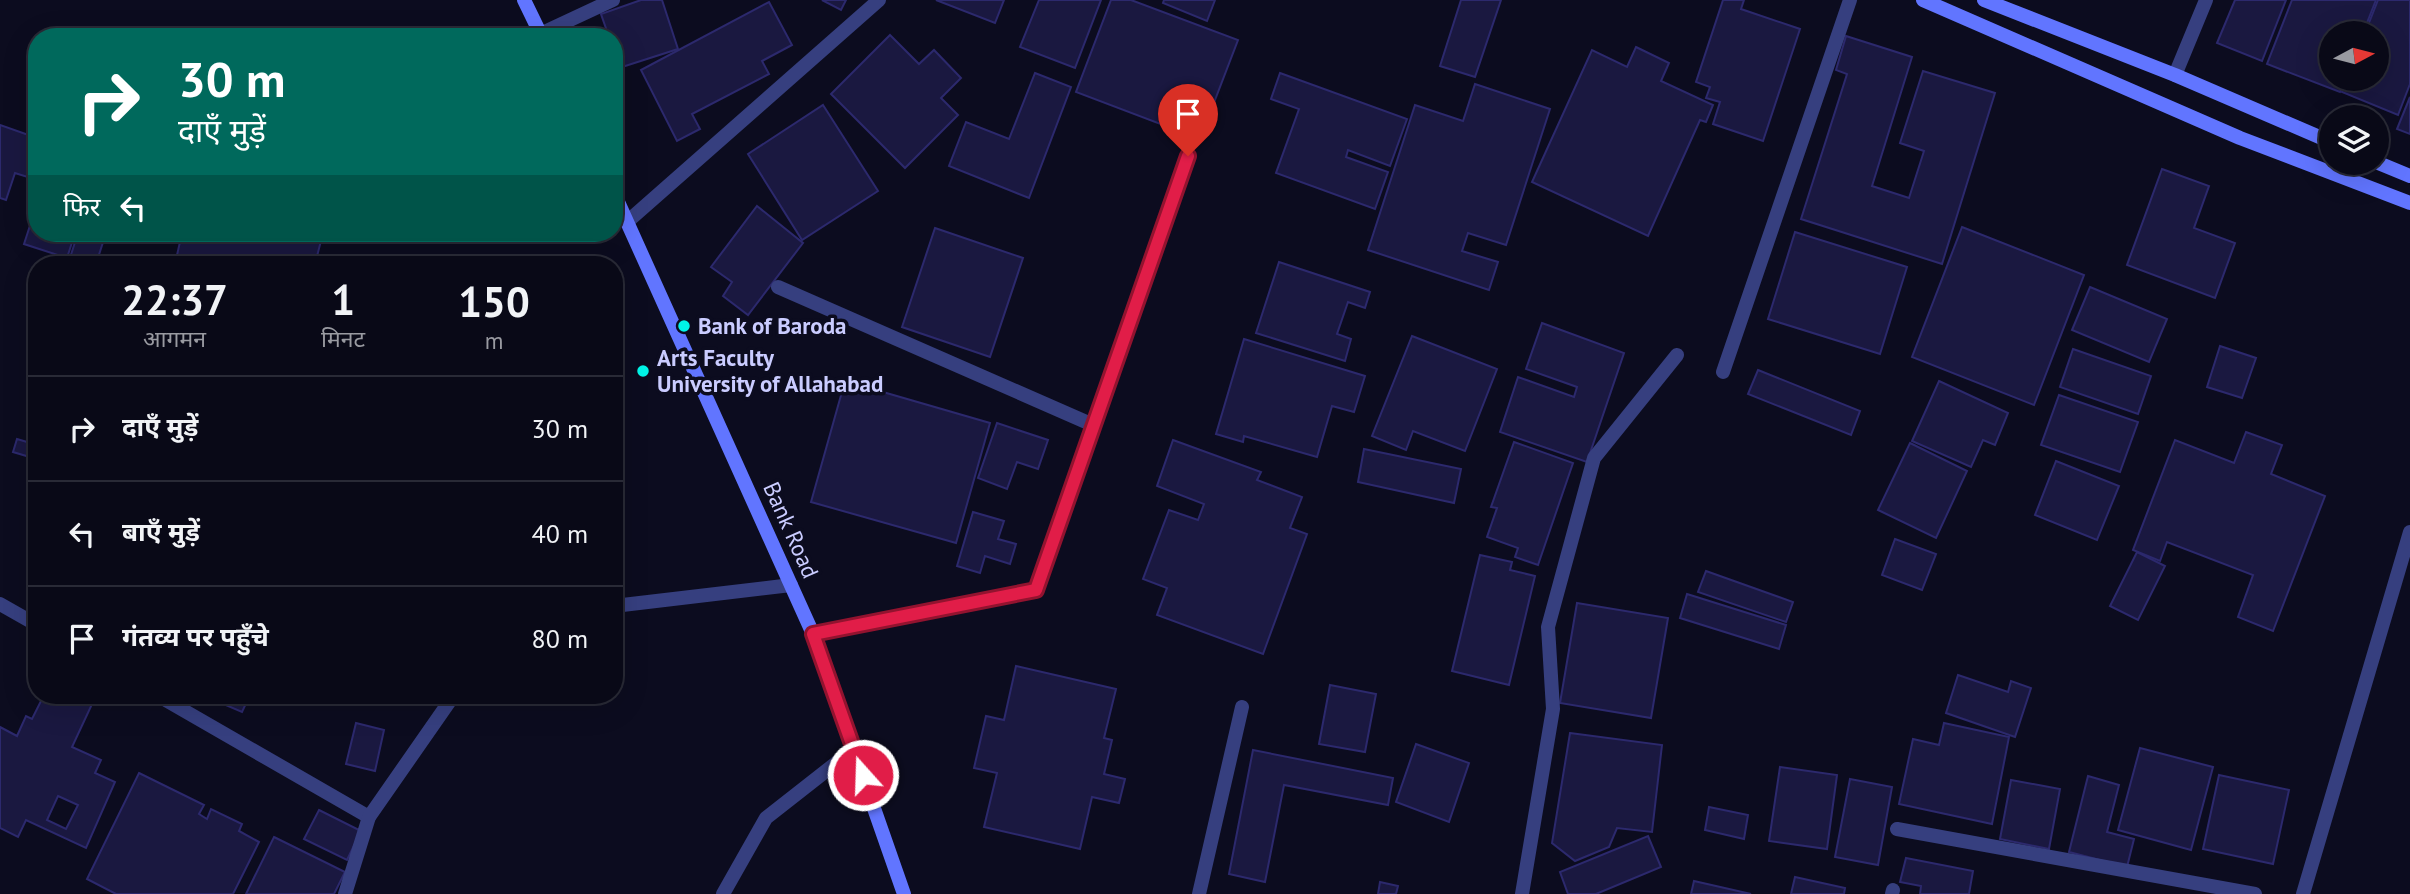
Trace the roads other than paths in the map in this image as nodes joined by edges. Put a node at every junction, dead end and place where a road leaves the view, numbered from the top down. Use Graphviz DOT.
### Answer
graph roads {
  1 [pos="524,0"];
  2 [pos="614,0"];
  3 [pos="879,0"];
  4 [pos="1850,0"];
  5 [pos="1923,0"];
  6 [pos="1984,0"];
  7 [pos="2206,0"];
  8 [pos="538,28"];
  9 [pos="556,28"];
  10 [pos="2175,75"];
  11 [pos="2319,137"];
  12 [pos="1188,156"];
  13 [pos="2389,167"];
  14 [pos="2410,176"];
  15 [pos="2410,203"];
  16 [pos="623,213"];
  17 [pos="627,222"];
  18 [pos="778,287"];
  19 [pos="1677,355"];
  20 [pos="1723,372"];
  21 [pos="1093,425"];
  22 [pos="2410,532"];
  23 [pos="791,585"];
  24 [pos="0,604"];
  25 [pos="623,605"];
  26 [pos="28,620"];
  27 [pos="813,634"];
  28 [pos="173,704"];
  29 [pos="448,704"];
  30 [pos="1242,707"];
  31 [pos="854,749"];
  32 [pos="369,817"];
  33 [pos="1897,829"];
  34 [pos="345,894"];
  35 [pos="723,894"];
  36 [pos="904,894"];
  37 [pos="1199,894"];
  38 [pos="1522,894"];
  39 [pos="2255,894"];
  40 [pos="2303,894"];
  1 -- 8 [label="main road"];
  2 -- 9 [label="street"];
  3 -- 17 [label="street"];
  4 -- 20 [label="street"];
  5 -- 15 [label="main road"];
  6 -- 10 [label="main road"];
  7 -- 10 [label="street"];
  10 -- 11 [label="main road"];
  12 -- 21 [label="street"];
  13 -- 14 [label="main road"];
  16 -- 17 [label="main road, Bank Road"];
  17 -- 23 [label="main road, Bank Road"];
  18 -- 21 [label="street"];
  19 -- 38 [label="street"];
  21 -- 27 [label="street"];
  22 -- 40 [label="street"];
  23 -- 25 [label="street"];
  23 -- 27 [label="main road, Bank Road"];
  24 -- 26 [label="street"];
  27 -- 31 [label="main road, Bank Road"];
  28 -- 32 [label="street"];
  29 -- 32 [label="street"];
  30 -- 37 [label="street"];
  31 -- 35 [label="street"];
  31 -- 36 [label="main road, Bank Road"];
  32 -- 34 [label="street"];
  33 -- 39 [label="street"];
}
